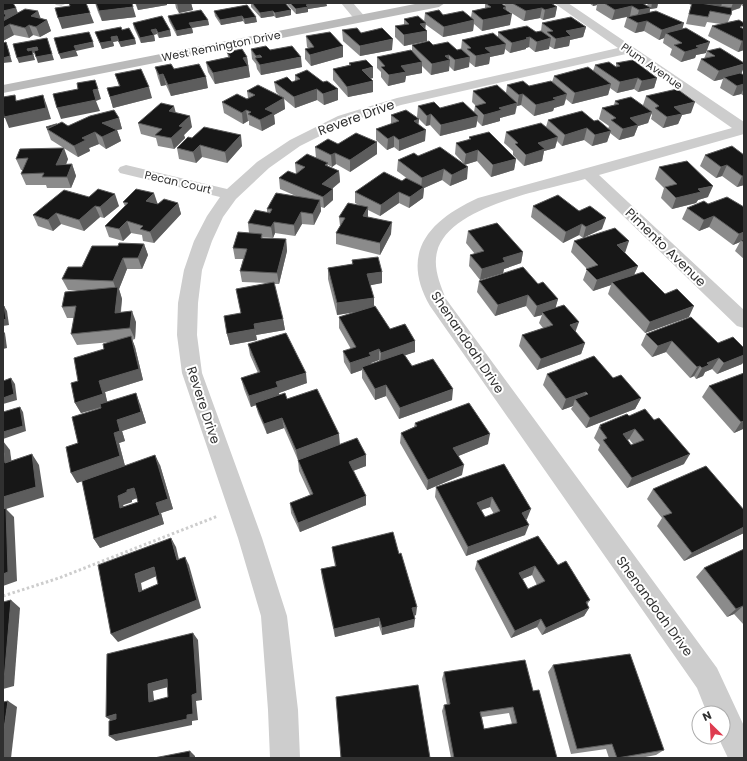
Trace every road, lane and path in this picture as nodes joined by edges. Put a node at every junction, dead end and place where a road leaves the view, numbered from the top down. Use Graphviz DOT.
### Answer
graph roads {
  1 [pos="346,3"];
  2 [pos="439,3"];
  3 [pos="560,3"];
  4 [pos="360,18"];
  5 [pos="628,50"];
  6 [pos="3,89"];
  7 [pos="744,129"];
  8 [pos="126,170"];
  9 [pos="588,173"];
  10 [pos="230,195"];
  11 [pos="744,321"];
  12 [pos="239,508"];
  13 [pos="3,596"];
  14 [pos="719,705"];
  15 [pos="731,732"];
  16 [pos="285,758"];
  17 [pos="743,758"];
  1 -- 4 [label="street"];
  2 -- 4 [label="street, West Remington Drive"];
  3 -- 5 [label="street, Plum Avenue"];
  4 -- 6 [label="street, West Remington Drive"];
  5 -- 7 [label="street, Plum Avenue"];
  5 -- 10 [label="street, Revere Drive"];
  7 -- 9 [label="street, Shenandoah Drive"];
  8 -- 10 [label="street, Pecan Court"];
  9 -- 11 [label="street, Pimento Avenue"];
  9 -- 14 [label="street, Shenandoah Drive"];
  10 -- 12 [label="street, Revere Drive"];
  12 -- 13 [label="path"];
  12 -- 16 [label="street, Revere Drive"];
  15 -- 17 [label="street, Shenandoah Drive"];
}
